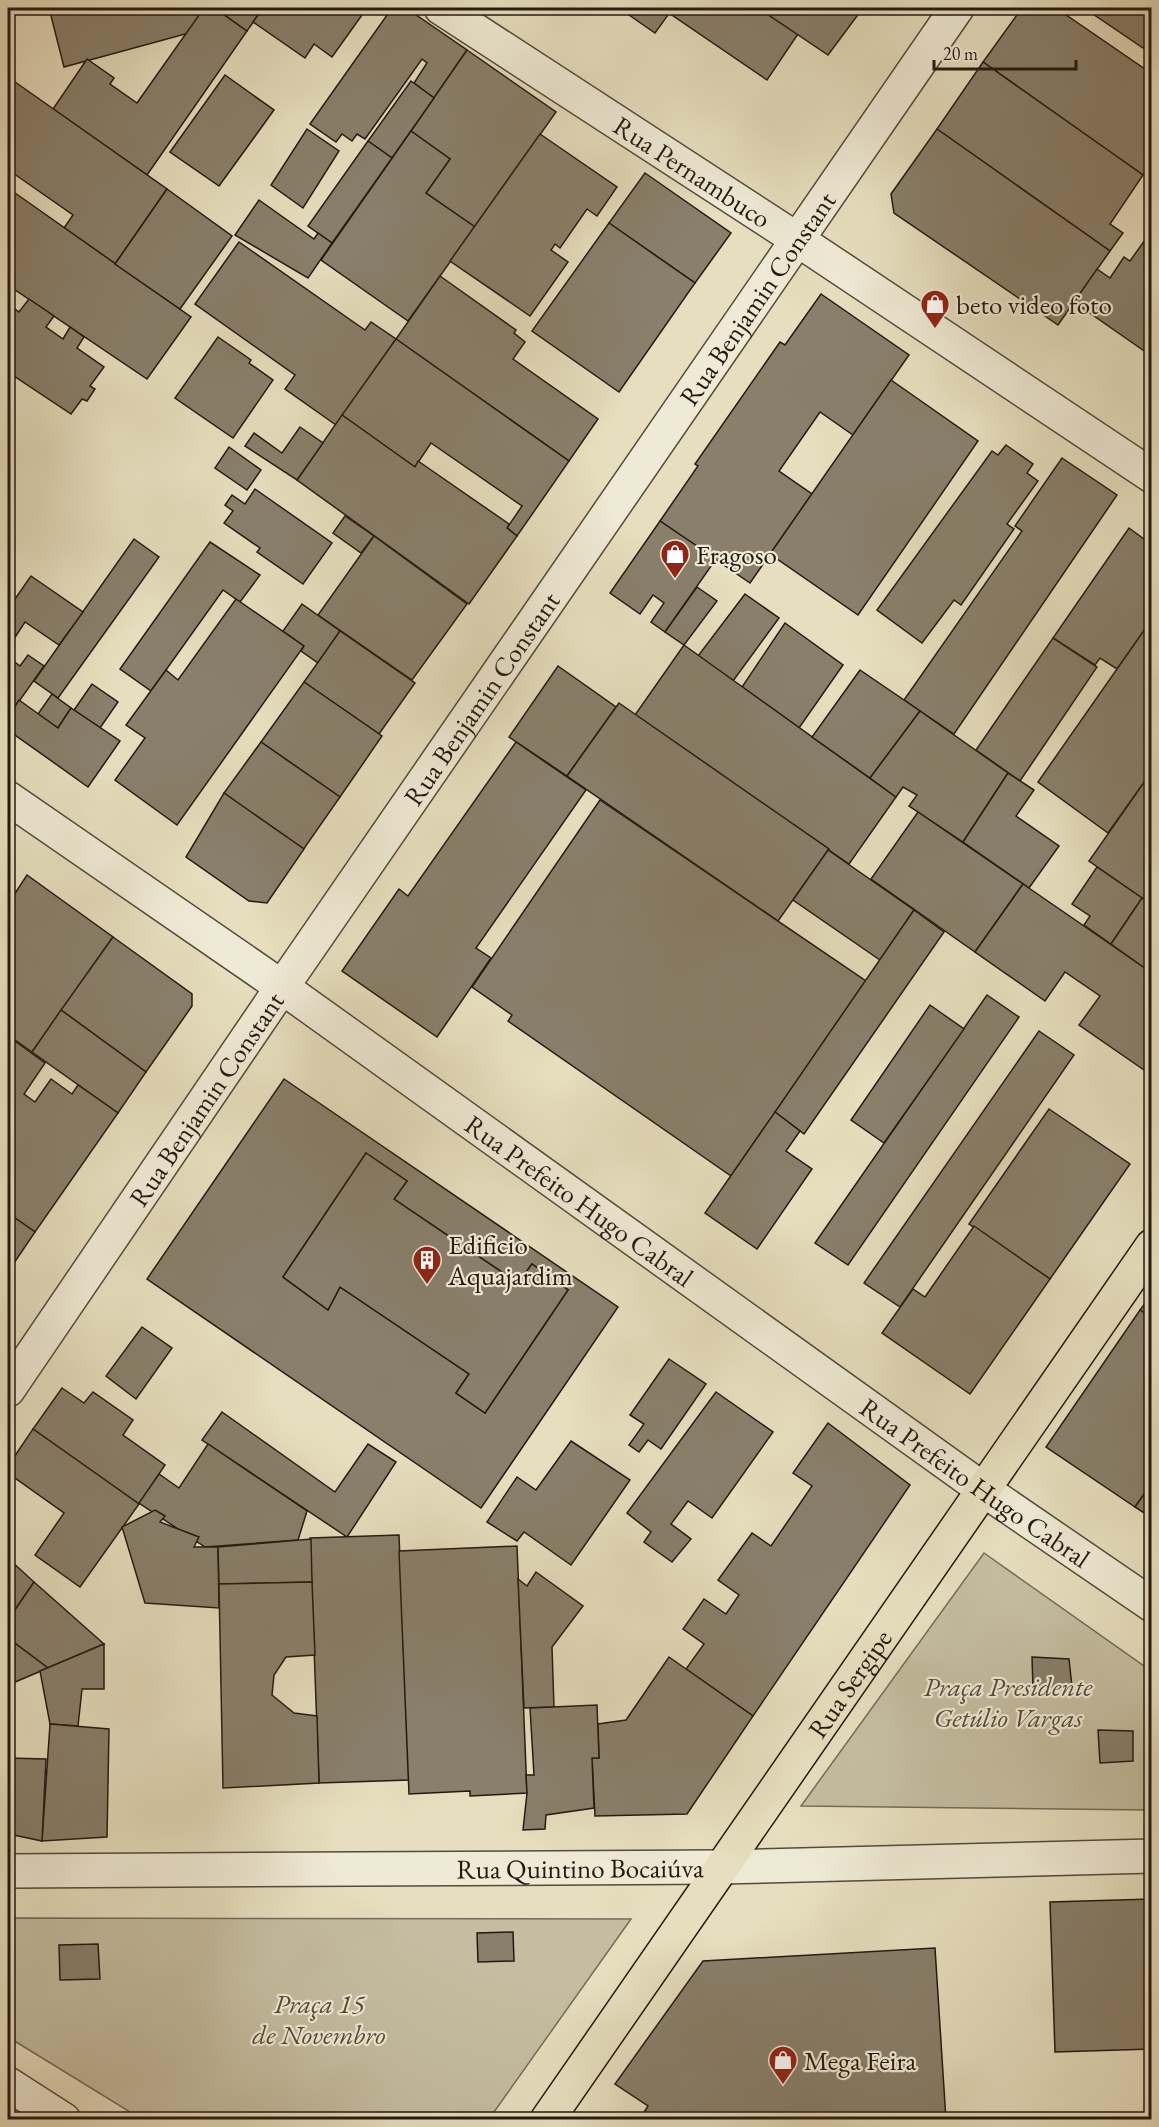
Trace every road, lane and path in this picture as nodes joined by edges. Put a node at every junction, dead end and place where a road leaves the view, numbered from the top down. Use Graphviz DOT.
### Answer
graph roads {
  1 [pos="441,8"];
  2 [pos="957,8"];
  3 [pos="798,240"];
  4 [pos="1152,477"];
  5 [pos="8,798"];
  6 [pos="282,987"];
  7 [pos="1152,1246"];
  8 [pos="8,1390"];
  9 [pos="984,1490"];
  10 [pos="1152,1605"];
  11 [pos="1152,1856"];
  12 [pos="720,1867"];
  13 [pos="8,1871"];
  14 [pos="8,2084"];
  15 [pos="64,2120"];
  16 [pos="548,2120"];
  1 -- 3 [label="street, Rua Pernambuco"];
  2 -- 3 [label="street, Rua Benjamin Constant"];
  3 -- 4 [label="street, Rua Pernambuco"];
  3 -- 6 [label="street, Rua Benjamin Constant"];
  5 -- 6 [label="street, Rua Prefeito Hugo Cabral"];
  6 -- 8 [label="street, Rua Benjamin Constant"];
  6 -- 9 [label="street, Rua Prefeito Hugo Cabral"];
  7 -- 9 [label="main road, Rua Sergipe"];
  9 -- 10 [label="street, Rua Prefeito Hugo Cabral"];
  9 -- 12 [label="main road, Rua Sergipe"];
  11 -- 12 [label="street, Rua Quintino Bocaiúva"];
  12 -- 13 [label="street, Rua Quintino Bocaiúva"];
  12 -- 16 [label="main road, Rua Sergipe"];
  14 -- 15 [label="street"];
}
